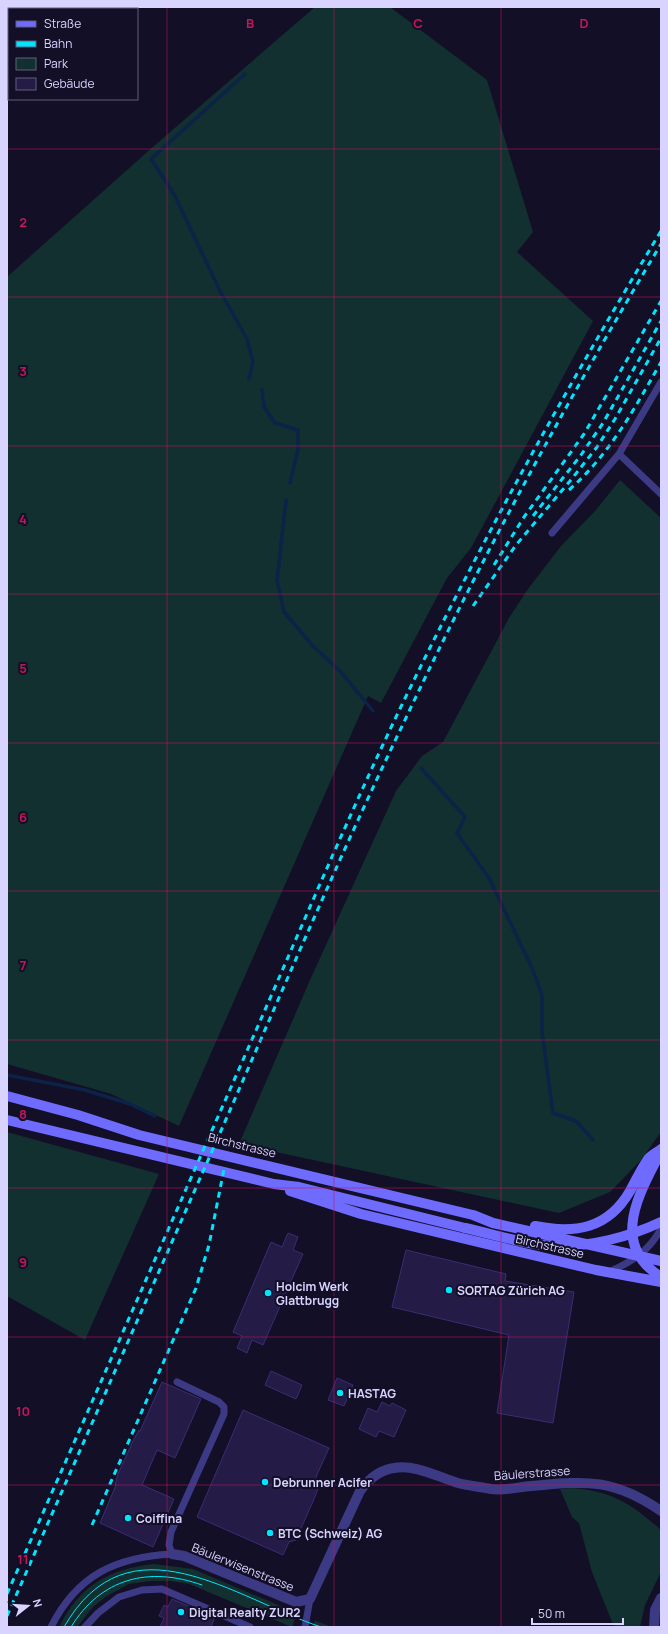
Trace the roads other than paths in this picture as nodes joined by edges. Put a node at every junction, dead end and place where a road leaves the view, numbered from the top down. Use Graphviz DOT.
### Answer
graph roads {
  1 [pos="661,382"];
  2 [pos="619,454"];
  3 [pos="661,494"];
  4 [pos="552,533"];
  5 [pos="7,1096"];
  6 [pos="7,1120"];
  7 [pos="661,1149"];
  8 [pos="274,1184"];
  9 [pos="473,1215"];
  10 [pos="661,1222"];
  11 [pos="661,1229"];
  12 [pos="639,1257"];
  13 [pos="661,1261"];
  14 [pos="609,1272"];
  15 [pos="661,1277"];
  16 [pos="661,1282"];
  17 [pos="177,1382"];
  18 [pos="661,1511"];
  19 [pos="172,1554"];
  20 [pos="661,1598"];
  21 [pos="310,1599"];
  22 [pos="655,1610"];
  23 [pos="51,1627"];
  24 [pos="86,1627"];
  25 [pos="250,1627"];
  26 [pos="305,1627"];
  27 [pos="646,1627"];
  28 [pos="654,1627"];
  1 -- 2 [label="lane"];
  2 -- 3 [label="lane"];
  2 -- 4 [label="lane"];
  5 -- 9 [label="main road, Birchstrasse"];
  6 -- 8 [label="main road, Birchstrasse"];
  7 -- 9 [label="main road, Birchstrasse"];
  7 -- 12 [label="main road, Birchstrasse"];
  8 -- 10 [label="main road, Birchstrasse, bridge"];
  8 -- 14 [label="main road, Birchstrasse"];
  9 -- 12 [label="main road, Birchstrasse"];
  11 -- 12 [label="lane"];
  12 -- 13 [label="main road, Birchstrasse"];
  12 -- 14 [label="lane"];
  12 -- 15 [label="main road, Birchstrasse"];
  14 -- 16 [label="main road, Birchstrasse"];
  17 -- 19 [label="lane"];
  18 -- 21 [label="street, Bäulerstrasse"];
  19 -- 21 [label="street, Bäulerwisenstrasse"];
  19 -- 23 [label="lane, Bäulerwisenstrasse"];
  20 -- 22 [label="street"];
  21 -- 26 [label="lane"];
  22 -- 27 [label="street"];
  22 -- 28 [label="street"];
  24 -- 25 [label="lane"];
}
